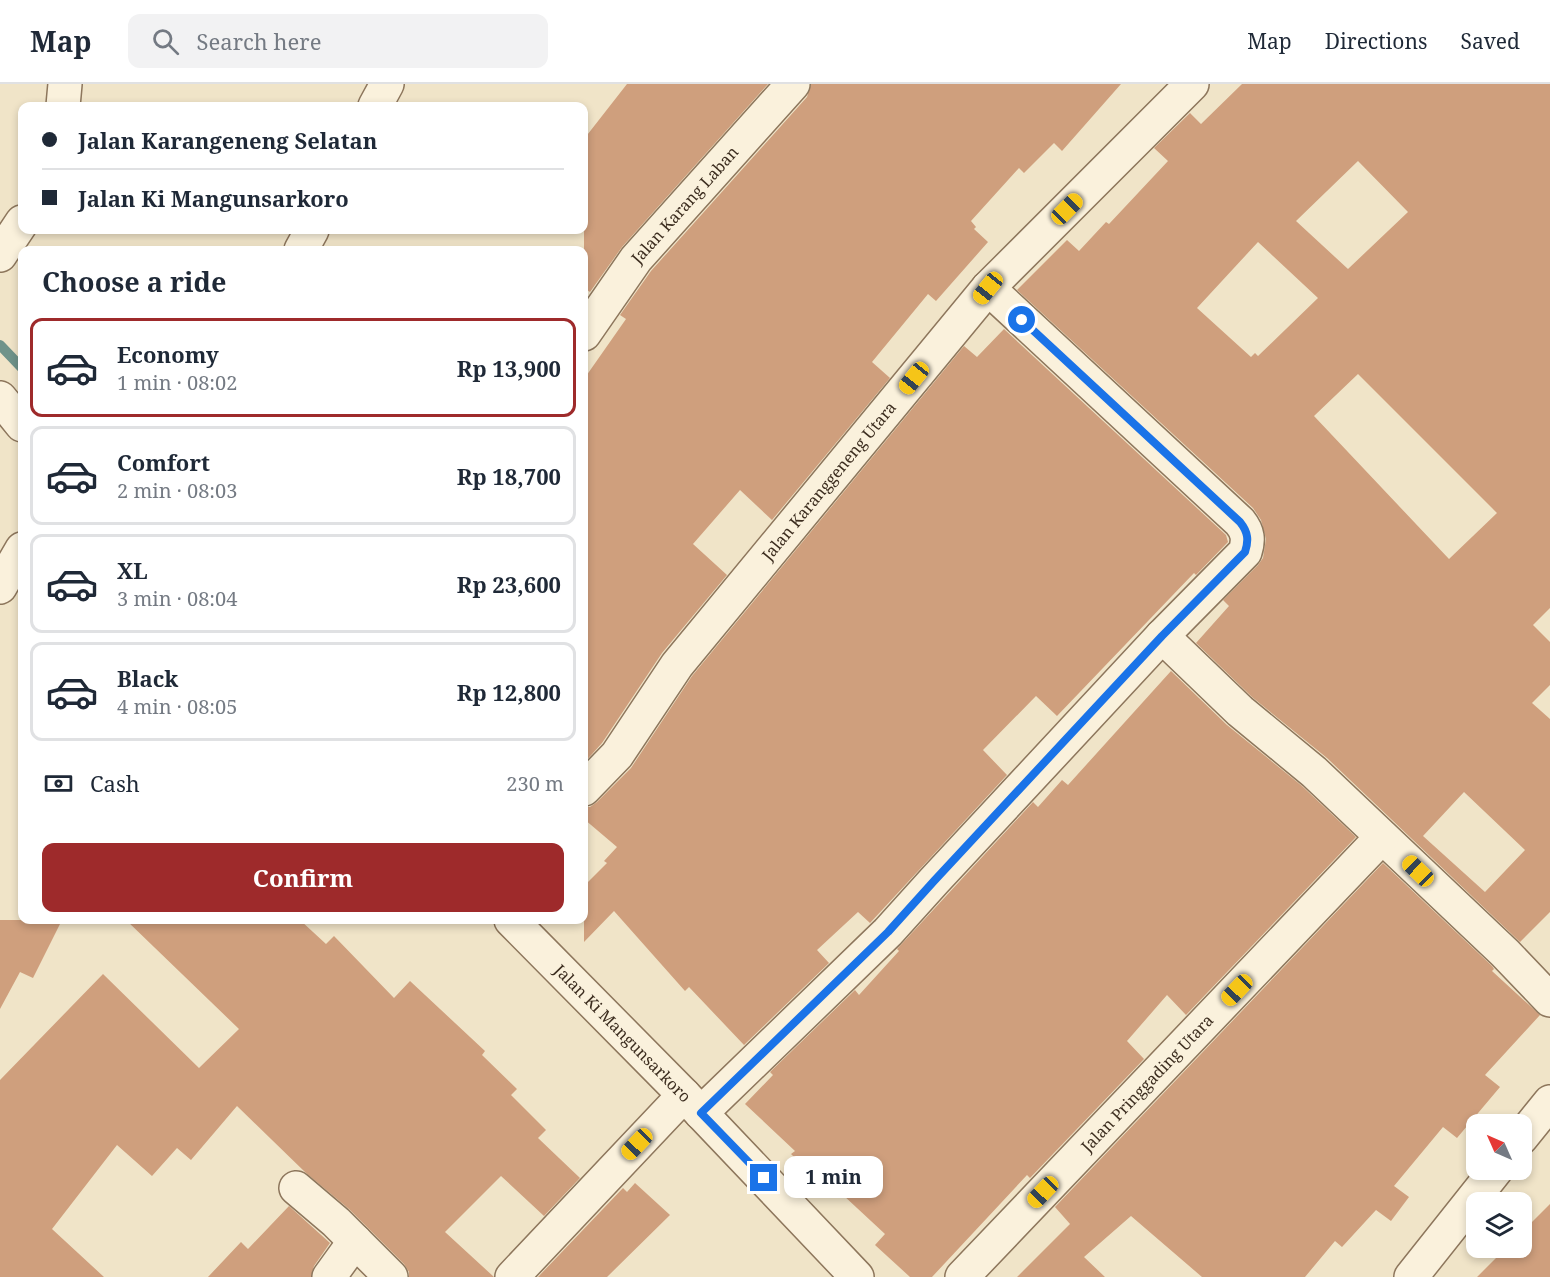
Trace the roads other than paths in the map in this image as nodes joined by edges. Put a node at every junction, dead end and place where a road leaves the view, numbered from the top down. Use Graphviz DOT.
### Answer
graph roads {
  1 [pos="64,84"];
  2 [pos="387,84"];
  3 [pos="793,84"];
  4 [pos="1192,84"];
  5 [pos="63,102"];
  6 [pos="377,102"];
  7 [pos="18,228"];
  8 [pos="0,255"];
  9 [pos="988,288"];
  10 [pos="588,328"];
  11 [pos="0,398"];
  12 [pos="18,420"];
  13 [pos="18,556"];
  14 [pos="0,587"];
  15 [pos="1162,636"];
  16 [pos="588,785"];
  17 [pos="1382,837"];
  18 [pos="515,924"];
  19 [pos="1550,1000"];
  20 [pos="1550,1102"];
  21 [pos="692,1104"];
  22 [pos="1532,1124"];
  23 [pos="1488,1180"];
  24 [pos="296,1188"];
  25 [pos="355,1241"];
  26 [pos="329,1277"];
  27 [pos="391,1277"];
  28 [pos="512,1277"];
  29 [pos="857,1277"];
  30 [pos="962,1277"];
  31 [pos="1411,1277"];
  1 -- 5 [label="street"];
  2 -- 6 [label="street"];
  3 -- 10 [label="street, Jalan Karang Laban"];
  4 -- 9 [label="street, Jalan Karanggeneng Utara"];
  7 -- 8 [label="street"];
  9 -- 15 [label="street"];
  9 -- 16 [label="street, Jalan Karanggeneng Utara"];
  11 -- 12 [label="street"];
  13 -- 14 [label="street"];
  15 -- 17 [label="street"];
  15 -- 21 [label="street"];
  17 -- 19 [label="street"];
  17 -- 30 [label="street, Jalan Pringgading Utara"];
  18 -- 21 [label="street, Jalan Ki Mangunsarkoro"];
  20 -- 22 [label="street"];
  21 -- 28 [label="street"];
  21 -- 29 [label="street, Jalan Ki Mangunsarkoro"];
  23 -- 31 [label="street"];
  24 -- 25 [label="street"];
  25 -- 26 [label="street"];
  25 -- 27 [label="street"];
}
